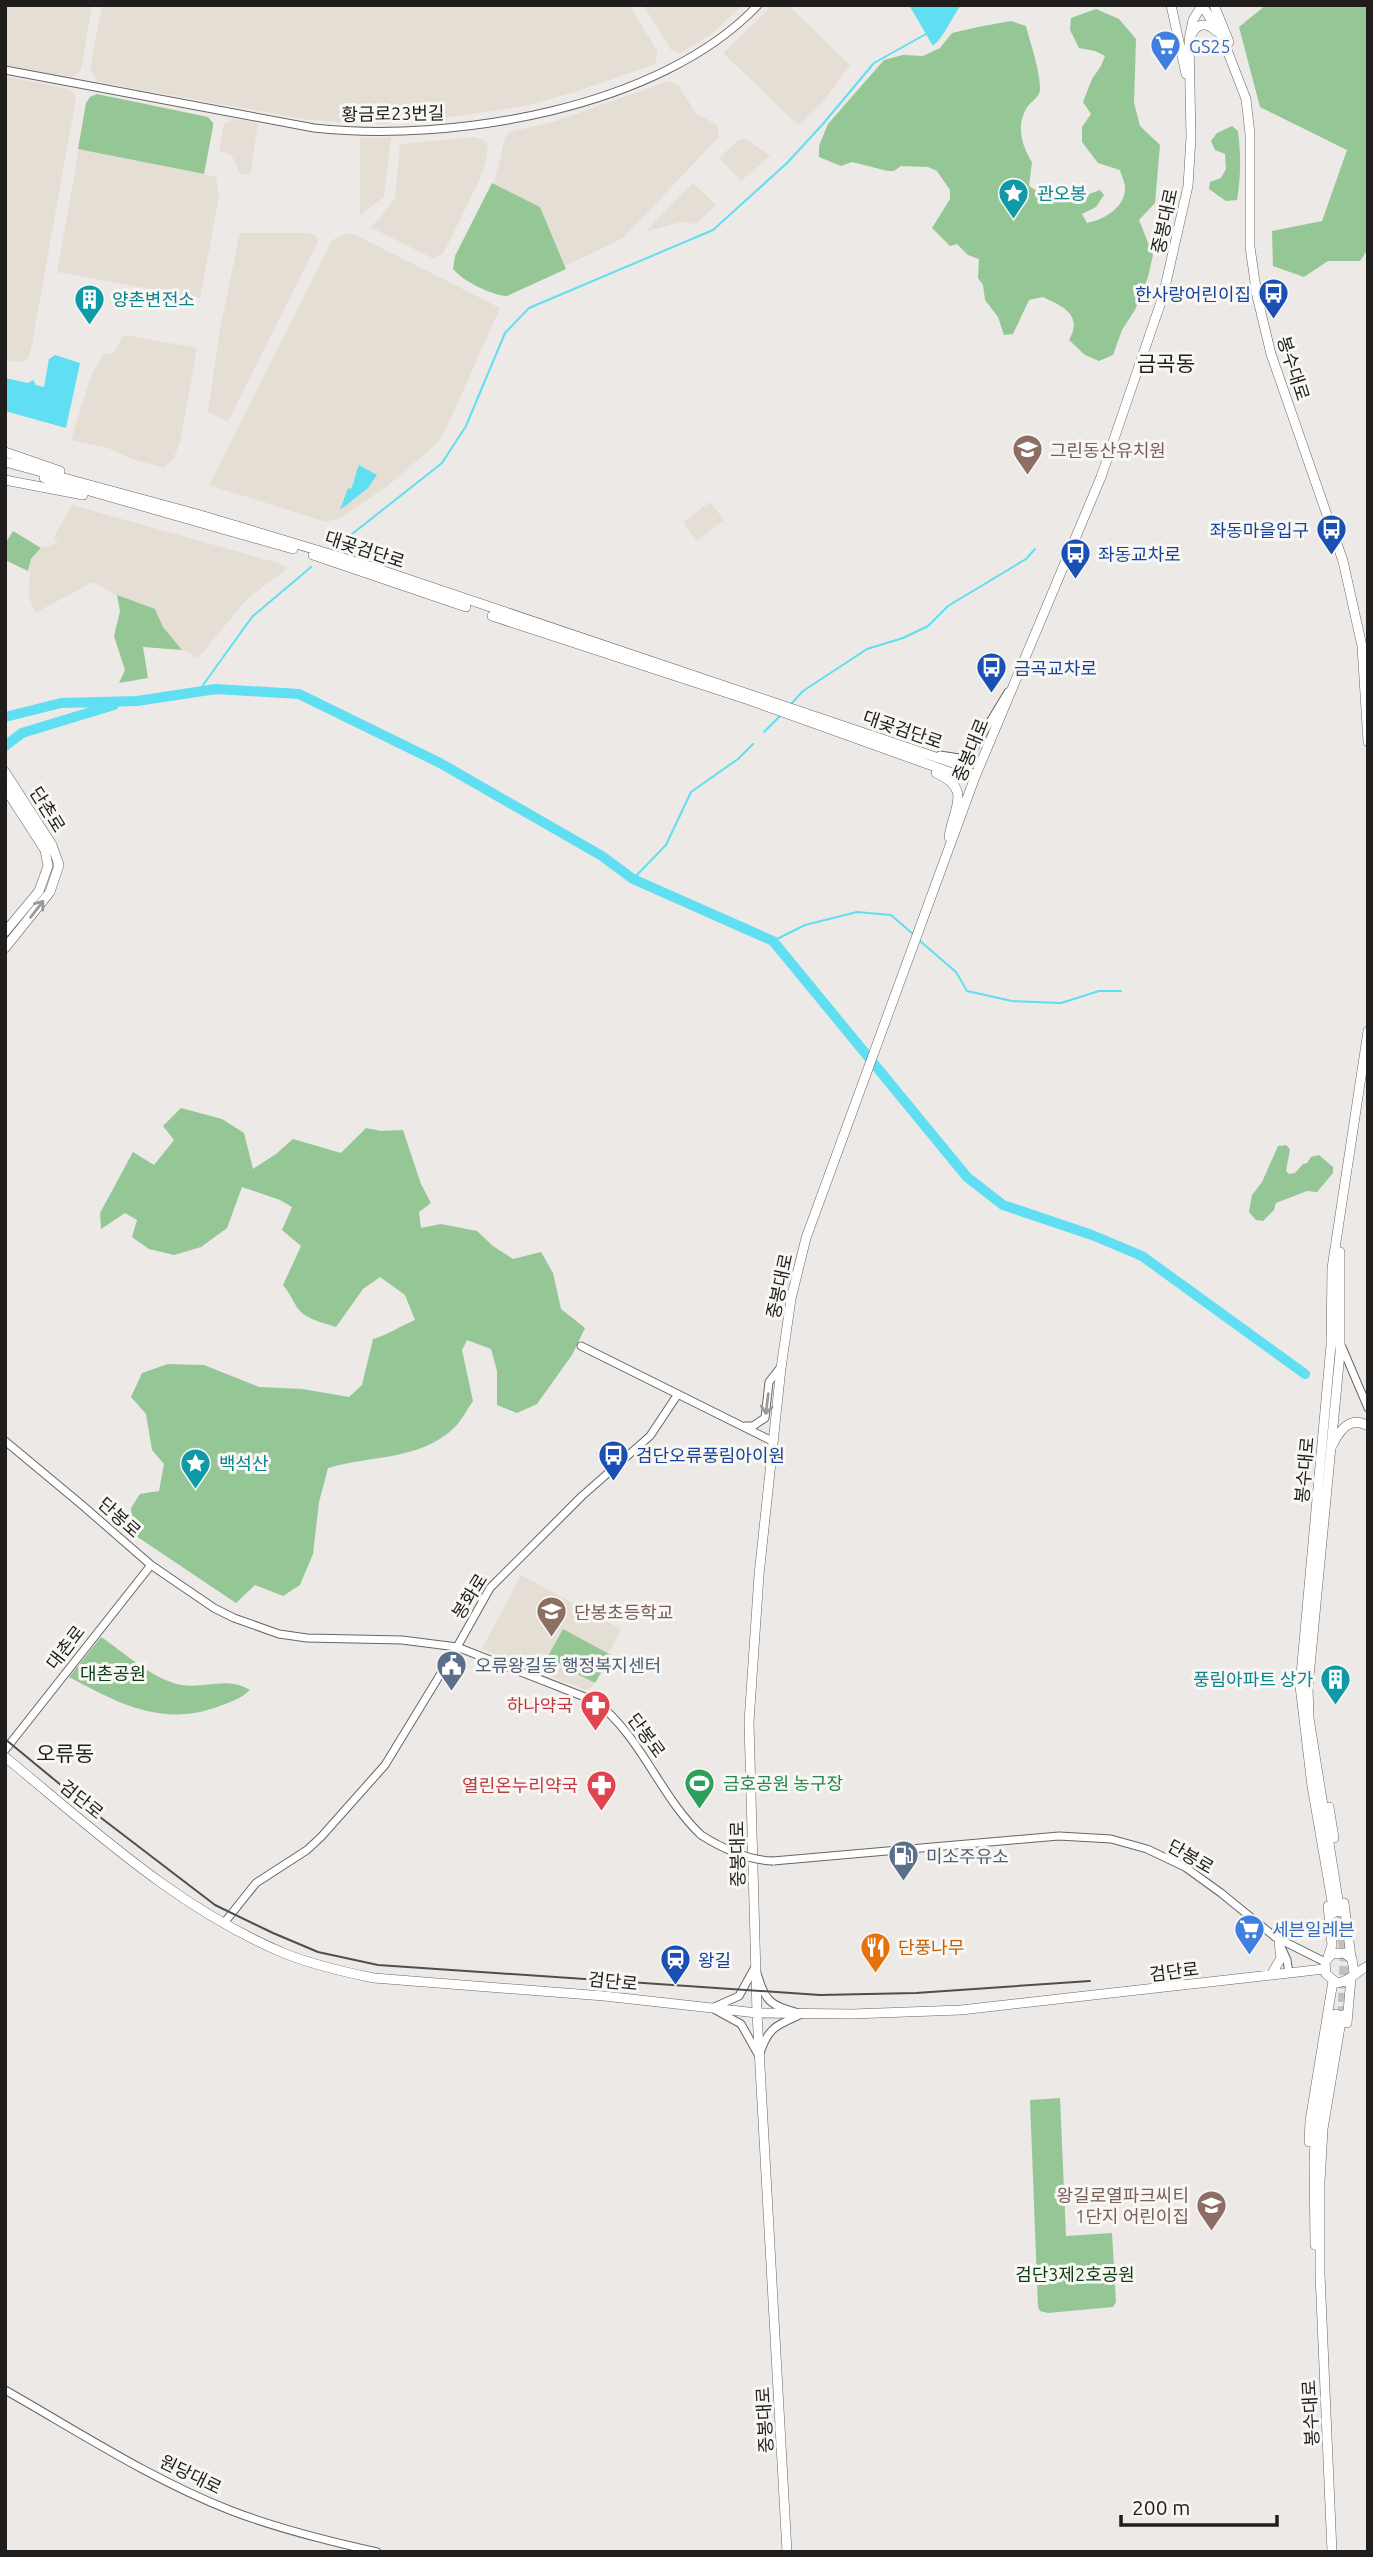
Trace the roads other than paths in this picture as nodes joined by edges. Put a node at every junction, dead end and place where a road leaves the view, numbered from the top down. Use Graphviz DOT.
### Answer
graph roads {
  1 [pos="758,5"];
  2 [pos="1171,5"];
  3 [pos="1200,5"];
  4 [pos="1214,5"];
  5 [pos="1222,37"];
  6 [pos="1189,40"];
  7 [pos="1233,61"];
  8 [pos="1183,64"];
  9 [pos="5,70"];
  10 [pos="1190,93"];
  11 [pos="5,452"];
  12 [pos="5,462"];
  13 [pos="5,467"];
  14 [pos="5,480"];
  15 [pos="111,491"];
  16 [pos="159,511"];
  17 [pos="1012,686"];
  18 [pos="763,701"];
  19 [pos="802,715"];
  20 [pos="1368,742"];
  21 [pos="920,751"];
  22 [pos="911,757"];
  23 [pos="6,773"];
  24 [pos="975,777"];
  25 [pos="5,788"];
  26 [pos="947,852"];
  27 [pos="53,865"];
  28 [pos="5,932"];
  29 [pos="5,948"];
  30 [pos="1368,1031"];
  31 [pos="1339,1225"];
  32 [pos="1332,1306"];
  33 [pos="1340,1345"];
  34 [pos="581,1346"];
  35 [pos="781,1368"];
  36 [pos="1331,1388"];
  37 [pos="678,1394"];
  38 [pos="1368,1408"];
  39 [pos="742,1426"];
  40 [pos="1368,1426"];
  41 [pos="5,1441"];
  42 [pos="772,1441"];
  43 [pos="1329,1451"];
  44 [pos="150,1565"];
  45 [pos="457,1647"];
  46 [pos="5,1750"];
  47 [pos="5,1757"];
  48 [pos="1337,1914"];
  49 [pos="224,1923"];
  50 [pos="1277,1940"];
  51 [pos="1352,1958"];
  52 [pos="1326,1963"];
  53 [pos="1368,1964"];
  54 [pos="755,1967"];
  55 [pos="1289,1973"];
  56 [pos="1271,1975"];
  57 [pos="1352,1975"];
  58 [pos="1333,1981"];
  59 [pos="712,2008"];
  60 [pos="757,2013"];
  61 [pos="802,2014"];
  62 [pos="1338,2015"];
  63 [pos="759,2056"];
  64 [pos="1318,2229"];
  65 [pos="5,2390"];
  66 [pos="377,2552"];
  67 [pos="787,2552"];
  68 [pos="1332,2552"];
  1 -- 9 [label="street, 황금로23번길"];
  2 -- 8 [label="main road"];
  3 -- 5 [label="main road, 봉수대로"];
  3 -- 6 [label="main road"];
  3 -- 8 [label="main road"];
  4 -- 7 [label="main road"];
  5 -- 6 [label="main road"];
  5 -- 7 [label="main road, 봉수대로"];
  6 -- 10 [label="main road"];
  7 -- 20 [label="main road, 봉수대로"];
  8 -- 10 [label="main road"];
  10 -- 17 [label="main road, 중봉대로"];
  11 -- 15 [label="main road"];
  12 -- 15 [label="main road, 대곶검단로"];
  13 -- 16 [label="main road, 대곶검단로"];
  14 -- 16 [label="main road"];
  15 -- 18 [label="main road, 대곶검단로"];
  16 -- 18 [label="main road, 대곶검단로"];
  17 -- 21 [label="street"];
  17 -- 24 [label="main road, 중봉대로"];
  18 -- 19 [label="main road, 대곶검단로"];
  19 -- 21 [label="main road, 대곶검단로"];
  19 -- 22 [label="main road, 대곶검단로"];
  21 -- 24 [label="main road, 대곶검단로"];
  22 -- 24 [label="main road, 대곶검단로"];
  22 -- 26 [label="main road"];
  23 -- 27 [label="main road, 단촌로"];
  24 -- 26 [label="main road, 중봉대로"];
  25 -- 27 [label="main road, 단촌로"];
  26 -- 35 [label="main road, 중봉대로"];
  27 -- 28 [label="main road"];
  29 -- 27 [label="main road, one-way"];
  30 -- 31 [label="main road, 봉수대로"];
  31 -- 32 [label="main road, 봉수대로"];
  31 -- 33 [label="main road"];
  32 -- 33 [label="main road"];
  32 -- 36 [label="main road, 봉수대로"];
  33 -- 36 [label="main road, 봉수대로"];
  33 -- 38 [label="street"];
  34 -- 37 [label="street"];
  35 -- 39 [label="street, one-way"];
  35 -- 42 [label="main road, 중봉대로"];
  36 -- 43 [label="main road, 봉수대로"];
  36 -- 48 [label="main road, 봉수대로"];
  37 -- 39 [label="street"];
  37 -- 45 [label="street, 봉화로"];
  39 -- 42 [label="street"];
  40 -- 43 [label="main road"];
  41 -- 44 [label="street, 단봉로"];
  42 -- 54 [label="main road, 중봉대로"];
  43 -- 48 [label="main road, 봉수대로"];
  44 -- 45 [label="street, 단봉로"];
  44 -- 46 [label="street, 대촌로"];
  45 -- 49 [label="street, 봉화로"];
  45 -- 50 [label="street, 단봉로, bridge"];
  47 -- 49 [label="main road, 검단로"];
  48 -- 51 [label="main road"];
  48 -- 52 [label="main road"];
  49 -- 59 [label="main road, 검단로"];
  50 -- 52 [label="street, 단봉로"];
  50 -- 55 [label="street"];
  50 -- 56 [label="main road"];
  51 -- 52 [label="main road"];
  51 -- 53 [label="main road"];
  51 -- 57 [label="main road"];
  52 -- 55 [label="main road, 검단로"];
  52 -- 58 [label="main road"];
  53 -- 57 [label="main road"];
  54 -- 59 [label="street"];
  54 -- 60 [label="main road, 중봉대로"];
  54 -- 61 [label="street"];
  55 -- 56 [label="main road, 검단로"];
  56 -- 61 [label="main road, 검단로"];
  57 -- 58 [label="main road"];
  57 -- 62 [label="main road"];
  58 -- 62 [label="main road"];
  59 -- 60 [label="main road, 검단로"];
  59 -- 63 [label="street"];
  60 -- 61 [label="main road, 검단로"];
  60 -- 63 [label="main road, 중봉대로"];
  61 -- 63 [label="street"];
  62 -- 64 [label="main road"];
  62 -- 64 [label="main road"];
  63 -- 67 [label="main road, 중봉대로"];
  64 -- 68 [label="main road, 봉수대로"];
  65 -- 66 [label="street, 원당대로"];
}
